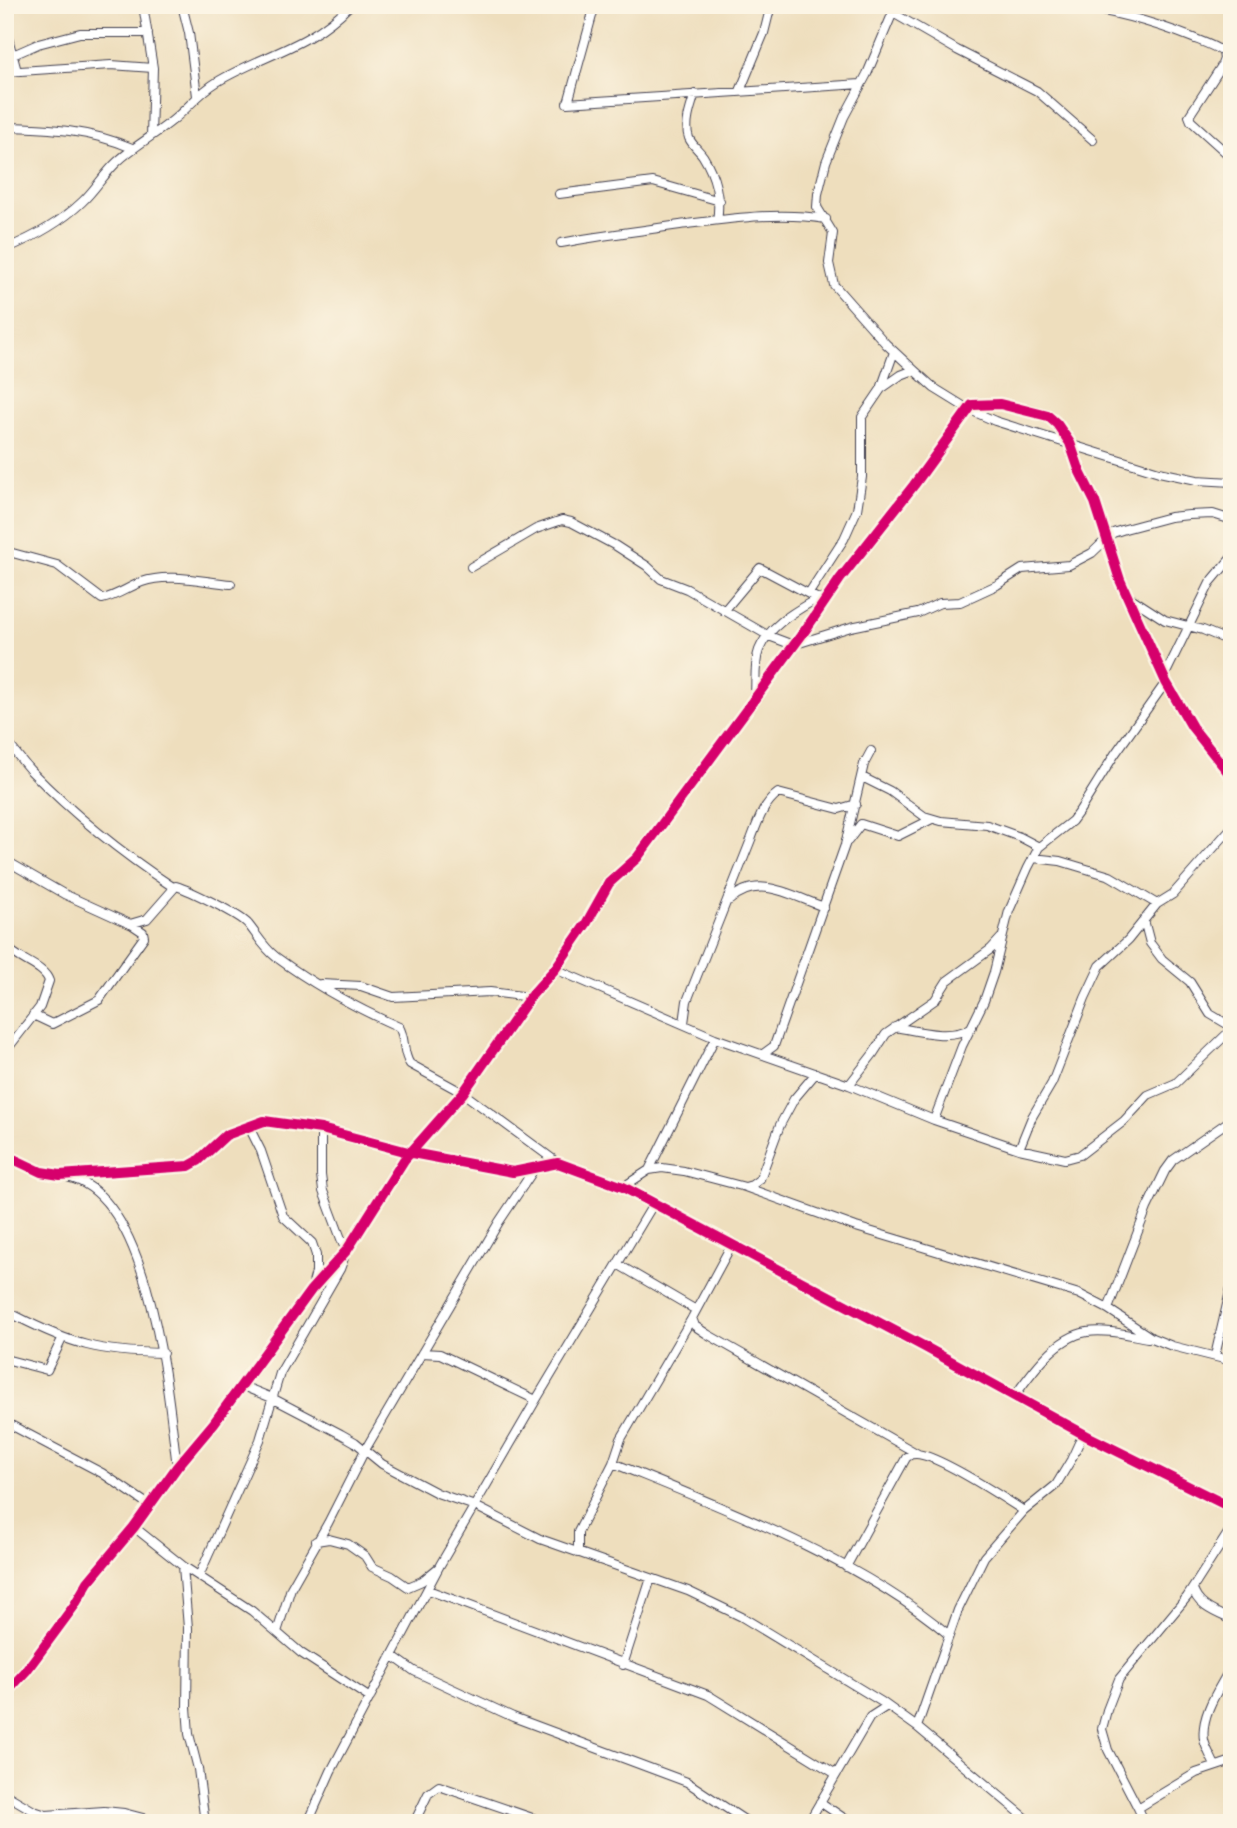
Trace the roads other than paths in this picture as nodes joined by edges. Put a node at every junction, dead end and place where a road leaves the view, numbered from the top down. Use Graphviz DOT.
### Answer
graph roads {
  1 [pos="143,5"];
  2 [pos="182,5"];
  3 [pos="350,5"];
  4 [pos="595,5"];
  5 [pos="771,5"];
  6 [pos="1066,5"];
  7 [pos="894,9"];
  8 [pos="5,27"];
  9 [pos="148,33"];
  10 [pos="1232,46"];
  11 [pos="13,55"];
  12 [pos="1224,55"];
  13 [pos="153,68"];
  14 [pos="17,71"];
  15 [pos="5,72"];
  16 [pos="861,84"];
  17 [pos="740,91"];
  18 [pos="695,94"];
  19 [pos="197,96"];
  20 [pos="5,127"];
  21 [pos="151,136"];
  22 [pos="1093,140"];
  23 [pos="132,148"];
  24 [pos="1232,158"];
  25 [pos="559,194"];
  26 [pos="720,201"];
  27 [pos="825,219"];
  28 [pos="717,220"];
  29 [pos="561,243"];
  30 [pos="5,249"];
  31 [pos="894,352"];
  32 [pos="914,370"];
  33 [pos="881,389"];
  34 [pos="968,409"];
  35 [pos="1070,443"];
  36 [pos="1232,482"];
  37 [pos="1232,520"];
  38 [pos="1107,537"];
  39 [pos="5,551"];
  40 [pos="1232,557"];
  41 [pos="471,567"];
  42 [pos="230,584"];
  43 [pos="809,593"];
  44 [pos="1129,596"];
  45 [pos="821,600"];
  46 [pos="724,611"];
  47 [pos="1189,626"];
  48 [pos="769,636"];
  49 [pos="1232,642"];
  50 [pos="793,646"];
  51 [pos="1165,680"];
  52 [pos="754,698"];
  53 [pos="5,740"];
  54 [pos="871,751"];
  55 [pos="862,777"];
  56 [pos="1232,777"];
  57 [pos="856,804"];
  58 [pos="932,819"];
  59 [pos="1232,827"];
  60 [pos="845,845"];
  61 [pos="1039,847"];
  62 [pos="1033,858"];
  63 [pos="5,860"];
  64 [pos="173,887"];
  65 [pos="726,903"];
  66 [pos="1157,904"];
  67 [pos="824,908"];
  68 [pos="1144,920"];
  69 [pos="130,923"];
  70 [pos="1003,936"];
  71 [pos="5,945"];
  72 [pos="555,969"];
  73 [pos="318,984"];
  74 [pos="530,997"];
  75 [pos="33,1015"];
  76 [pos="684,1023"];
  77 [pos="895,1027"];
  78 [pos="972,1027"];
  79 [pos="1232,1028"];
  80 [pos="715,1038"];
  81 [pos="774,1046"];
  82 [pos="5,1052"];
  83 [pos="764,1054"];
  84 [pos="777,1059"];
  85 [pos="796,1066"];
  86 [pos="816,1073"];
  87 [pos="805,1085"];
  88 [pos="849,1085"];
  89 [pos="463,1093"];
  90 [pos="1232,1119"];
  91 [pos="934,1120"];
  92 [pos="248,1125"];
  93 [pos="321,1129"];
  94 [pos="1020,1149"];
  95 [pos="412,1153"];
  96 [pos="5,1155"];
  97 [pos="558,1163"];
  98 [pos="535,1168"];
  99 [pos="649,1170"];
  100 [pos="60,1175"];
  101 [pos="623,1187"];
  102 [pos="745,1187"];
  103 [pos="654,1203"];
  104 [pos="732,1244"];
  105 [pos="347,1250"];
  106 [pos="619,1265"];
  107 [pos="1232,1283"];
  108 [pos="311,1290"];
  109 [pos="1108,1309"];
  110 [pos="694,1314"];
  111 [pos="16,1316"];
  112 [pos="1152,1338"];
  113 [pos="62,1339"];
  114 [pos="163,1353"];
  115 [pos="422,1353"];
  116 [pos="1214,1356"];
  117 [pos="5,1359"];
  118 [pos="1232,1361"];
  119 [pos="240,1385"];
  120 [pos="1014,1397"];
  121 [pos="272,1398"];
  122 [pos="536,1400"];
  123 [pos="5,1422"];
  124 [pos="1083,1434"];
  125 [pos="365,1450"];
  126 [pos="918,1454"];
  127 [pos="613,1463"];
  128 [pos="177,1467"];
  129 [pos="149,1504"];
  130 [pos="475,1506"];
  131 [pos="1232,1508"];
  132 [pos="1024,1511"];
  133 [pos="134,1527"];
  134 [pos="1232,1527"];
  135 [pos="316,1541"];
  136 [pos="578,1553"];
  137 [pos="183,1566"];
  138 [pos="440,1566"];
  139 [pos="846,1567"];
  140 [pos="199,1576"];
  141 [pos="651,1578"];
  142 [pos="1192,1588"];
  143 [pos="428,1590"];
  144 [pos="1203,1605"];
  145 [pos="1179,1606"];
  146 [pos="1232,1620"];
  147 [pos="277,1632"];
  148 [pos="949,1635"];
  149 [pos="393,1656"];
  150 [pos="623,1665"];
  151 [pos="1232,1665"];
  152 [pos="5,1694"];
  153 [pos="370,1698"];
  154 [pos="887,1706"];
  155 [pos="916,1727"];
  156 [pos="1232,1761"];
  157 [pos="1215,1766"];
  158 [pos="836,1774"];
  159 [pos="5,1794"];
  160 [pos="820,1801"];
  161 [pos="1138,1808"];
  162 [pos="151,1821"];
  163 [pos="162,1823"];
  164 [pos="205,1823"];
  165 [pos="308,1823"];
  166 [pos="414,1823"];
  167 [pos="547,1823"];
  168 [pos="749,1823"];
  169 [pos="808,1823"];
  170 [pos="851,1823"];
  171 [pos="1032,1823"];
  172 [pos="1145,1823"];
  1 -- 9 [label="street"];
  2 -- 19 [label="street"];
  3 -- 19 [label="street"];
  4 -- 18 [label="street"];
  5 -- 17 [label="street"];
  6 -- 12 [label="street"];
  7 -- 16 [label="street"];
  7 -- 22 [label="street"];
  8 -- 11 [label="street"];
  9 -- 11 [label="street"];
  9 -- 13 [label="street"];
  10 -- 12 [label="street"];
  11 -- 14 [label="street"];
  12 -- 24 [label="street"];
  13 -- 14 [label="street"];
  13 -- 21 [label="street"];
  14 -- 15 [label="street"];
  16 -- 17 [label="street"];
  16 -- 27 [label="street"];
  17 -- 18 [label="street"];
  18 -- 26 [label="street"];
  19 -- 21 [label="street"];
  20 -- 23 [label="street"];
  21 -- 23 [label="street"];
  23 -- 30 [label="street"];
  25 -- 26 [label="street"];
  26 -- 28 [label="street"];
  27 -- 28 [label="street"];
  27 -- 31 [label="street"];
  28 -- 29 [label="street"];
  31 -- 32 [label="street"];
  31 -- 33 [label="street"];
  32 -- 33 [label="street"];
  32 -- 34 [label="street"];
  33 -- 43 [label="street"];
  34 -- 35 [label="street"];
  34 -- 35 [label="street"];
  34 -- 45 [label="street"];
  35 -- 36 [label="street"];
  35 -- 38 [label="street"];
  37 -- 38 [label="street"];
  38 -- 44 [label="street"];
  38 -- 50 [label="street"];
  39 -- 42 [label="street"];
  40 -- 47 [label="street"];
  41 -- 46 [label="street"];
  43 -- 45 [label="street"];
  43 -- 46 [label="street"];
  44 -- 47 [label="street"];
  44 -- 51 [label="street"];
  45 -- 48 [label="street"];
  45 -- 50 [label="street"];
  46 -- 48 [label="street"];
  47 -- 49 [label="street"];
  47 -- 51 [label="street"];
  48 -- 50 [label="street"];
  48 -- 52 [label="street"];
  50 -- 52 [label="street"];
  51 -- 56 [label="street"];
  51 -- 61 [label="street"];
  52 -- 72 [label="street"];
  53 -- 64 [label="street"];
  54 -- 55 [label="street"];
  55 -- 57 [label="street"];
  55 -- 58 [label="street"];
  57 -- 60 [label="street"];
  57 -- 65 [label="street"];
  58 -- 60 [label="street"];
  58 -- 61 [label="street"];
  59 -- 66 [label="street"];
  60 -- 67 [label="street"];
  61 -- 62 [label="street"];
  62 -- 66 [label="street"];
  62 -- 70 [label="street"];
  63 -- 69 [label="street"];
  64 -- 69 [label="street"];
  64 -- 73 [label="street"];
  65 -- 67 [label="street"];
  65 -- 76 [label="street"];
  66 -- 68 [label="street"];
  67 -- 81 [label="street"];
  68 -- 79 [label="street"];
  68 -- 94 [label="street"];
  69 -- 75 [label="street"];
  70 -- 77 [label="street"];
  70 -- 78 [label="street"];
  71 -- 75 [label="street"];
  72 -- 74 [label="street"];
  72 -- 76 [label="street"];
  73 -- 74 [label="street"];
  73 -- 89 [label="street"];
  74 -- 89 [label="street"];
  75 -- 82 [label="street"];
  76 -- 80 [label="street"];
  77 -- 78 [label="street"];
  77 -- 88 [label="street"];
  78 -- 91 [label="street"];
  79 -- 94 [label="street"];
  80 -- 83 [label="street"];
  80 -- 99 [label="street"];
  81 -- 83 [label="street"];
  81 -- 84 [label="street"];
  83 -- 84 [label="street"];
  84 -- 85 [label="street"];
  85 -- 86 [label="street"];
  85 -- 87 [label="street"];
  86 -- 87 [label="street"];
  86 -- 88 [label="street"];
  87 -- 102 [label="street"];
  88 -- 91 [label="street"];
  89 -- 95 [label="street"];
  89 -- 97 [label="street"];
  90 -- 109 [label="street"];
  91 -- 94 [label="street"];
  92 -- 93 [label="street"];
  92 -- 100 [label="street"];
  92 -- 108 [label="street"];
  93 -- 95 [label="street"];
  93 -- 105 [label="street"];
  95 -- 98 [label="street"];
  95 -- 105 [label="street"];
  96 -- 100 [label="street"];
  97 -- 98 [label="street"];
  97 -- 101 [label="street"];
  98 -- 115 [label="street"];
  99 -- 101 [label="street"];
  99 -- 102 [label="street"];
  100 -- 114 [label="street"];
  101 -- 103 [label="street"];
  102 -- 109 [label="street"];
  103 -- 104 [label="street"];
  103 -- 106 [label="street"];
  104 -- 110 [label="street"];
  104 -- 120 [label="street"];
  105 -- 108 [label="street"];
  105 -- 121 [label="street"];
  106 -- 110 [label="street"];
  106 -- 122 [label="street"];
  107 -- 116 [label="street"];
  108 -- 119 [label="street"];
  109 -- 112 [label="street"];
  110 -- 126 [label="street"];
  110 -- 127 [label="street"];
  111 -- 113 [label="street"];
  112 -- 116 [label="street"];
  112 -- 120 [label="street"];
  113 -- 114 [label="street"];
  113 -- 117 [label="street"];
  114 -- 128 [label="street"];
  115 -- 122 [label="street"];
  115 -- 125 [label="street"];
  116 -- 118 [label="street"];
  119 -- 121 [label="street"];
  119 -- 128 [label="street"];
  120 -- 124 [label="street"];
  121 -- 125 [label="street"];
  121 -- 140 [label="street"];
  122 -- 130 [label="street"];
  123 -- 129 [label="street"];
  124 -- 131 [label="street"];
  124 -- 132 [label="street"];
  125 -- 130 [label="street"];
  125 -- 135 [label="street"];
  126 -- 132 [label="street"];
  126 -- 139 [label="street"];
  127 -- 136 [label="street"];
  127 -- 139 [label="street"];
  128 -- 129 [label="street"];
  129 -- 133 [label="street"];
  130 -- 136 [label="street"];
  130 -- 138 [label="street"];
  132 -- 148 [label="street"];
  133 -- 137 [label="street"];
  133 -- 152 [label="street"];
  134 -- 142 [label="street"];
  135 -- 138 [label="street"];
  135 -- 147 [label="street"];
  136 -- 141 [label="street"];
  137 -- 140 [label="street"];
  137 -- 164 [label="street"];
  138 -- 143 [label="street"];
  139 -- 148 [label="street"];
  140 -- 147 [label="street"];
  141 -- 150 [label="street"];
  141 -- 154 [label="street"];
  142 -- 144 [label="street"];
  142 -- 145 [label="street"];
  143 -- 149 [label="street"];
  143 -- 150 [label="street"];
  144 -- 145 [label="street"];
  144 -- 146 [label="street"];
  145 -- 161 [label="street"];
  147 -- 153 [label="street"];
  148 -- 155 [label="street"];
  149 -- 153 [label="street"];
  149 -- 168 [label="street"];
  150 -- 158 [label="street"];
  151 -- 157 [label="street"];
  153 -- 165 [label="street"];
  154 -- 155 [label="street"];
  154 -- 158 [label="street"];
  155 -- 171 [label="street"];
  156 -- 157 [label="street"];
  157 -- 161 [label="street"];
  158 -- 160 [label="street"];
  159 -- 162 [label="street"];
  160 -- 169 [label="street"];
  160 -- 170 [label="street"];
  161 -- 172 [label="street"];
  162 -- 163 [label="street"];
  166 -- 167 [label="street"];
}
